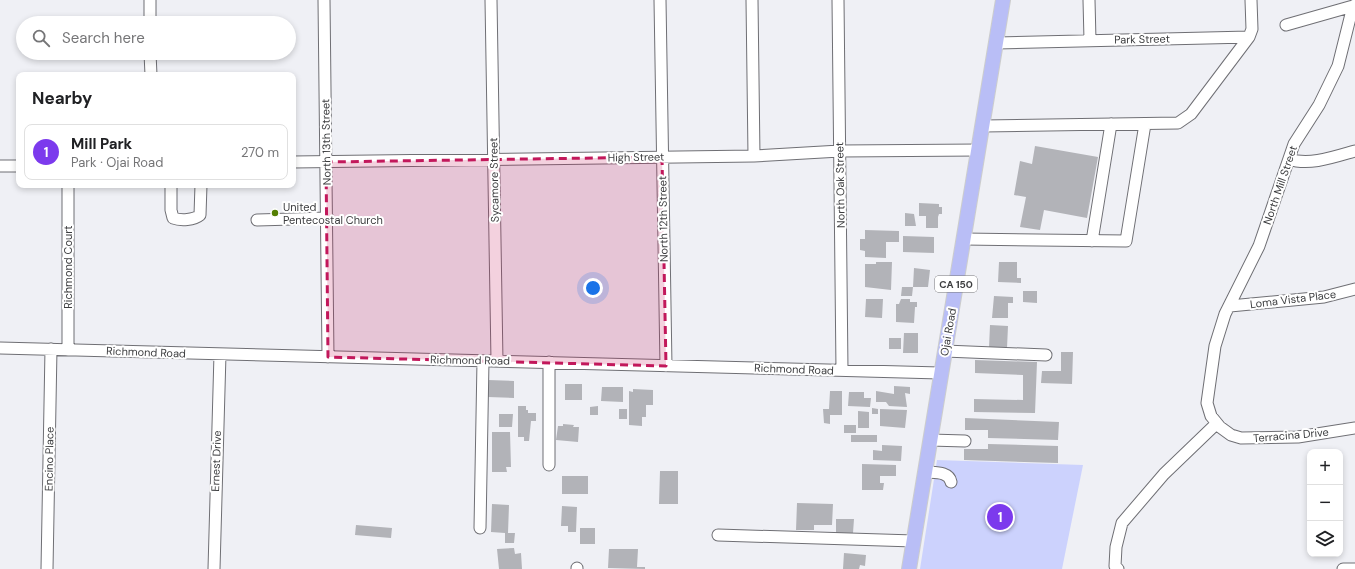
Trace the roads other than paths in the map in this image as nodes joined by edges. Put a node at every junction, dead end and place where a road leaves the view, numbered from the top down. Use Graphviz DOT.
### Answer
graph roads {
  1 [pos="150,0"];
  2 [pos="324,0"];
  3 [pos="492,0"];
  4 [pos="660,0"];
  5 [pos="752,0"];
  6 [pos="838,0"];
  7 [pos="1003,0"];
  8 [pos="1089,0"];
  9 [pos="1251,0"];
  10 [pos="1354,5"];
  11 [pos="150,16"];
  12 [pos="1286,25"];
  13 [pos="1249,37"];
  14 [pos="1090,40"];
  15 [pos="997,43"];
  16 [pos="150,60"];
  17 [pos="150,72"];
  18 [pos="1111,124"];
  19 [pos="1145,124"];
  20 [pos="983,126"];
  21 [pos="979,150"];
  22 [pos="840,151"];
  23 [pos="1355,151"];
  24 [pos="754,156"];
  25 [pos="662,157"];
  26 [pos="494,159"];
  27 [pos="1289,159"];
  28 [pos="296,162"];
  29 [pos="326,162"];
  30 [pos="0,166"];
  31 [pos="16,166"];
  32 [pos="68,188"];
  33 [pos="171,188"];
  34 [pos="201,188"];
  35 [pos="328,218"];
  36 [pos="257,220"];
  37 [pos="964,239"];
  38 [pos="1092,241"];
  39 [pos="1355,289"];
  40 [pos="1230,306"];
  41 [pos="0,348"];
  42 [pos="51,349"];
  43 [pos="68,350"];
  44 [pos="945,350"];
  45 [pos="220,354"];
  46 [pos="1046,355"];
  47 [pos="328,356"];
  48 [pos="483,361"];
  49 [pos="497,361"];
  50 [pos="549,362"];
  51 [pos="666,366"];
  52 [pos="842,370"];
  53 [pos="940,373"];
  54 [pos="1216,424"];
  55 [pos="1355,428"];
  56 [pos="930,440"];
  57 [pos="965,441"];
  58 [pos="549,465"];
  59 [pos="925,472"];
  60 [pos="951,482"];
  61 [pos="480,528"];
  62 [pos="718,535"];
  63 [pos="914,541"];
  64 [pos="47,569"];
  65 [pos="214,569"];
  66 [pos="909,569"];
  67 [pos="1118,569"];
  68 [pos="1343,569"];
  69 [pos="1355,569"];
  1 -- 11 [label="street"];
  2 -- 29 [label="street, North 13th Street"];
  3 -- 26 [label="street, Sycamore Street"];
  4 -- 25 [label="street, North 12th Street"];
  5 -- 24 [label="street"];
  6 -- 22 [label="street, North Oak Street"];
  7 -- 15 [label="main road, Ojai Road / CA 150"];
  8 -- 14 [label="street"];
  9 -- 13 [label="street"];
  10 -- 12 [label="street"];
  10 -- 27 [label="street, North Mill Street"];
  13 -- 14 [label="street, Park Street"];
  13 -- 19 [label="street"];
  14 -- 15 [label="street, Park Street"];
  15 -- 20 [label="main road, Ojai Road / CA 150"];
  16 -- 17 [label="street"];
  18 -- 19 [label="street"];
  18 -- 20 [label="street"];
  18 -- 38 [label="street"];
  19 -- 38 [label="street"];
  20 -- 21 [label="main road, Ojai Road / CA 150"];
  21 -- 22 [label="street, High Street"];
  21 -- 37 [label="main road, Ojai Road / CA 150"];
  22 -- 24 [label="street, High Street"];
  22 -- 52 [label="street, North Oak Street"];
  23 -- 27 [label="street"];
  24 -- 25 [label="street, High Street"];
  25 -- 26 [label="street, High Street"];
  25 -- 51 [label="street, North 12th Street"];
  26 -- 29 [label="street, High Street"];
  26 -- 49 [label="street, Sycamore Street"];
  27 -- 40 [label="street, North Mill Street"];
  28 -- 29 [label="street, High Street"];
  29 -- 35 [label="street, North 13th Street"];
  30 -- 31 [label="street"];
  32 -- 43 [label="street, Richmond Court"];
  33 -- 34 [label="street"];
  35 -- 36 [label="street"];
  35 -- 47 [label="street, North 13th Street"];
  37 -- 38 [label="street"];
  37 -- 44 [label="main road, Ojai Road / CA 150"];
  39 -- 40 [label="street, Loma Vista Place"];
  40 -- 54 [label="street, North Mill Street"];
  41 -- 42 [label="street, Richmond Road"];
  42 -- 43 [label="street, Richmond Road"];
  42 -- 64 [label="street, Encino Place"];
  43 -- 45 [label="street, Richmond Road"];
  44 -- 46 [label="street"];
  44 -- 53 [label="main road, Ojai Road / CA 150"];
  45 -- 47 [label="street, Richmond Road"];
  45 -- 65 [label="street, Ernest Drive"];
  47 -- 48 [label="street, Richmond Road"];
  48 -- 49 [label="street, Richmond Road"];
  48 -- 61 [label="street"];
  49 -- 50 [label="street, Richmond Road"];
  50 -- 51 [label="street, Richmond Road"];
  50 -- 58 [label="street"];
  51 -- 52 [label="street, Richmond Road"];
  52 -- 53 [label="street, Richmond Road"];
  53 -- 56 [label="main road, Ojai Road / CA 150"];
  54 -- 55 [label="street, Terracina Drive"];
  54 -- 67 [label="street"];
  56 -- 57 [label="street"];
  56 -- 59 [label="main road, Ojai Road / CA 150"];
  59 -- 60 [label="street"];
  59 -- 63 [label="main road, Ojai Road / CA 150"];
  62 -- 63 [label="street"];
  63 -- 66 [label="main road, Ojai Road / CA 150"];
  68 -- 69 [label="street"];
}
